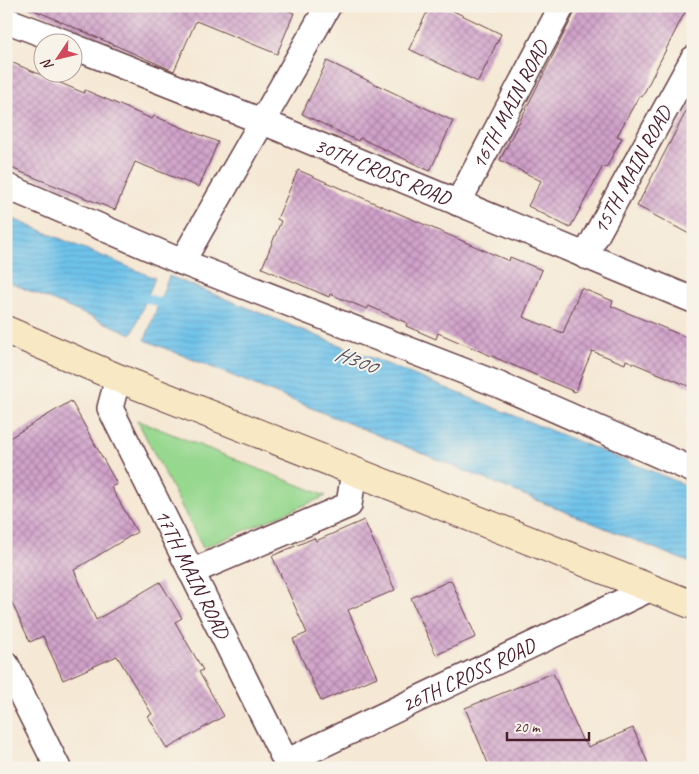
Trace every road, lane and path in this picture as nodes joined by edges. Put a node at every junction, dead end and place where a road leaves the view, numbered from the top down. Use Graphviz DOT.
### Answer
graph roads {
  1 [pos="562,6"];
  2 [pos="319,9"];
  3 [pos="6,20"];
  4 [pos="38,32"];
  5 [pos="82,50"];
  6 [pos="693,59"];
  7 [pos="261,121"];
  8 [pos="6,186"];
  9 [pos="458,203"];
  10 [pos="585,256"];
  11 [pos="182,262"];
  12 [pos="693,300"];
  13 [pos="6,330"];
  14 [pos="118,378"];
  15 [pos="693,470"];
  16 [pos="354,471"];
  17 [pos="191,572"];
  18 [pos="651,588"];
  19 [pos="693,605"];
  20 [pos="6,664"];
  21 [pos="288,765"];
  22 [pos="58,768"];
  1 -- 9 [label="street, 16TH MAIN ROAD"];
  2 -- 7 [label="street"];
  3 -- 4 [label="street"];
  5 -- 7 [label="street, 30TH CROSS ROAD"];
  6 -- 10 [label="street, 15TH MAIN ROAD"];
  7 -- 9 [label="street, 30TH CROSS ROAD"];
  7 -- 11 [label="street"];
  8 -- 11 [label="street"];
  9 -- 10 [label="street, 30TH CROSS ROAD"];
  10 -- 12 [label="street, 30TH CROSS ROAD"];
  11 -- 15 [label="street"];
  13 -- 14 [label="street"];
  14 -- 16 [label="street"];
  14 -- 17 [label="street, 17TH MAIN ROAD"];
  16 -- 17 [label="street"];
  16 -- 18 [label="street"];
  17 -- 21 [label="street, 17TH MAIN ROAD"];
  18 -- 19 [label="street"];
  18 -- 21 [label="street, 26TH CROSS ROAD"];
  20 -- 22 [label="street"];
}
